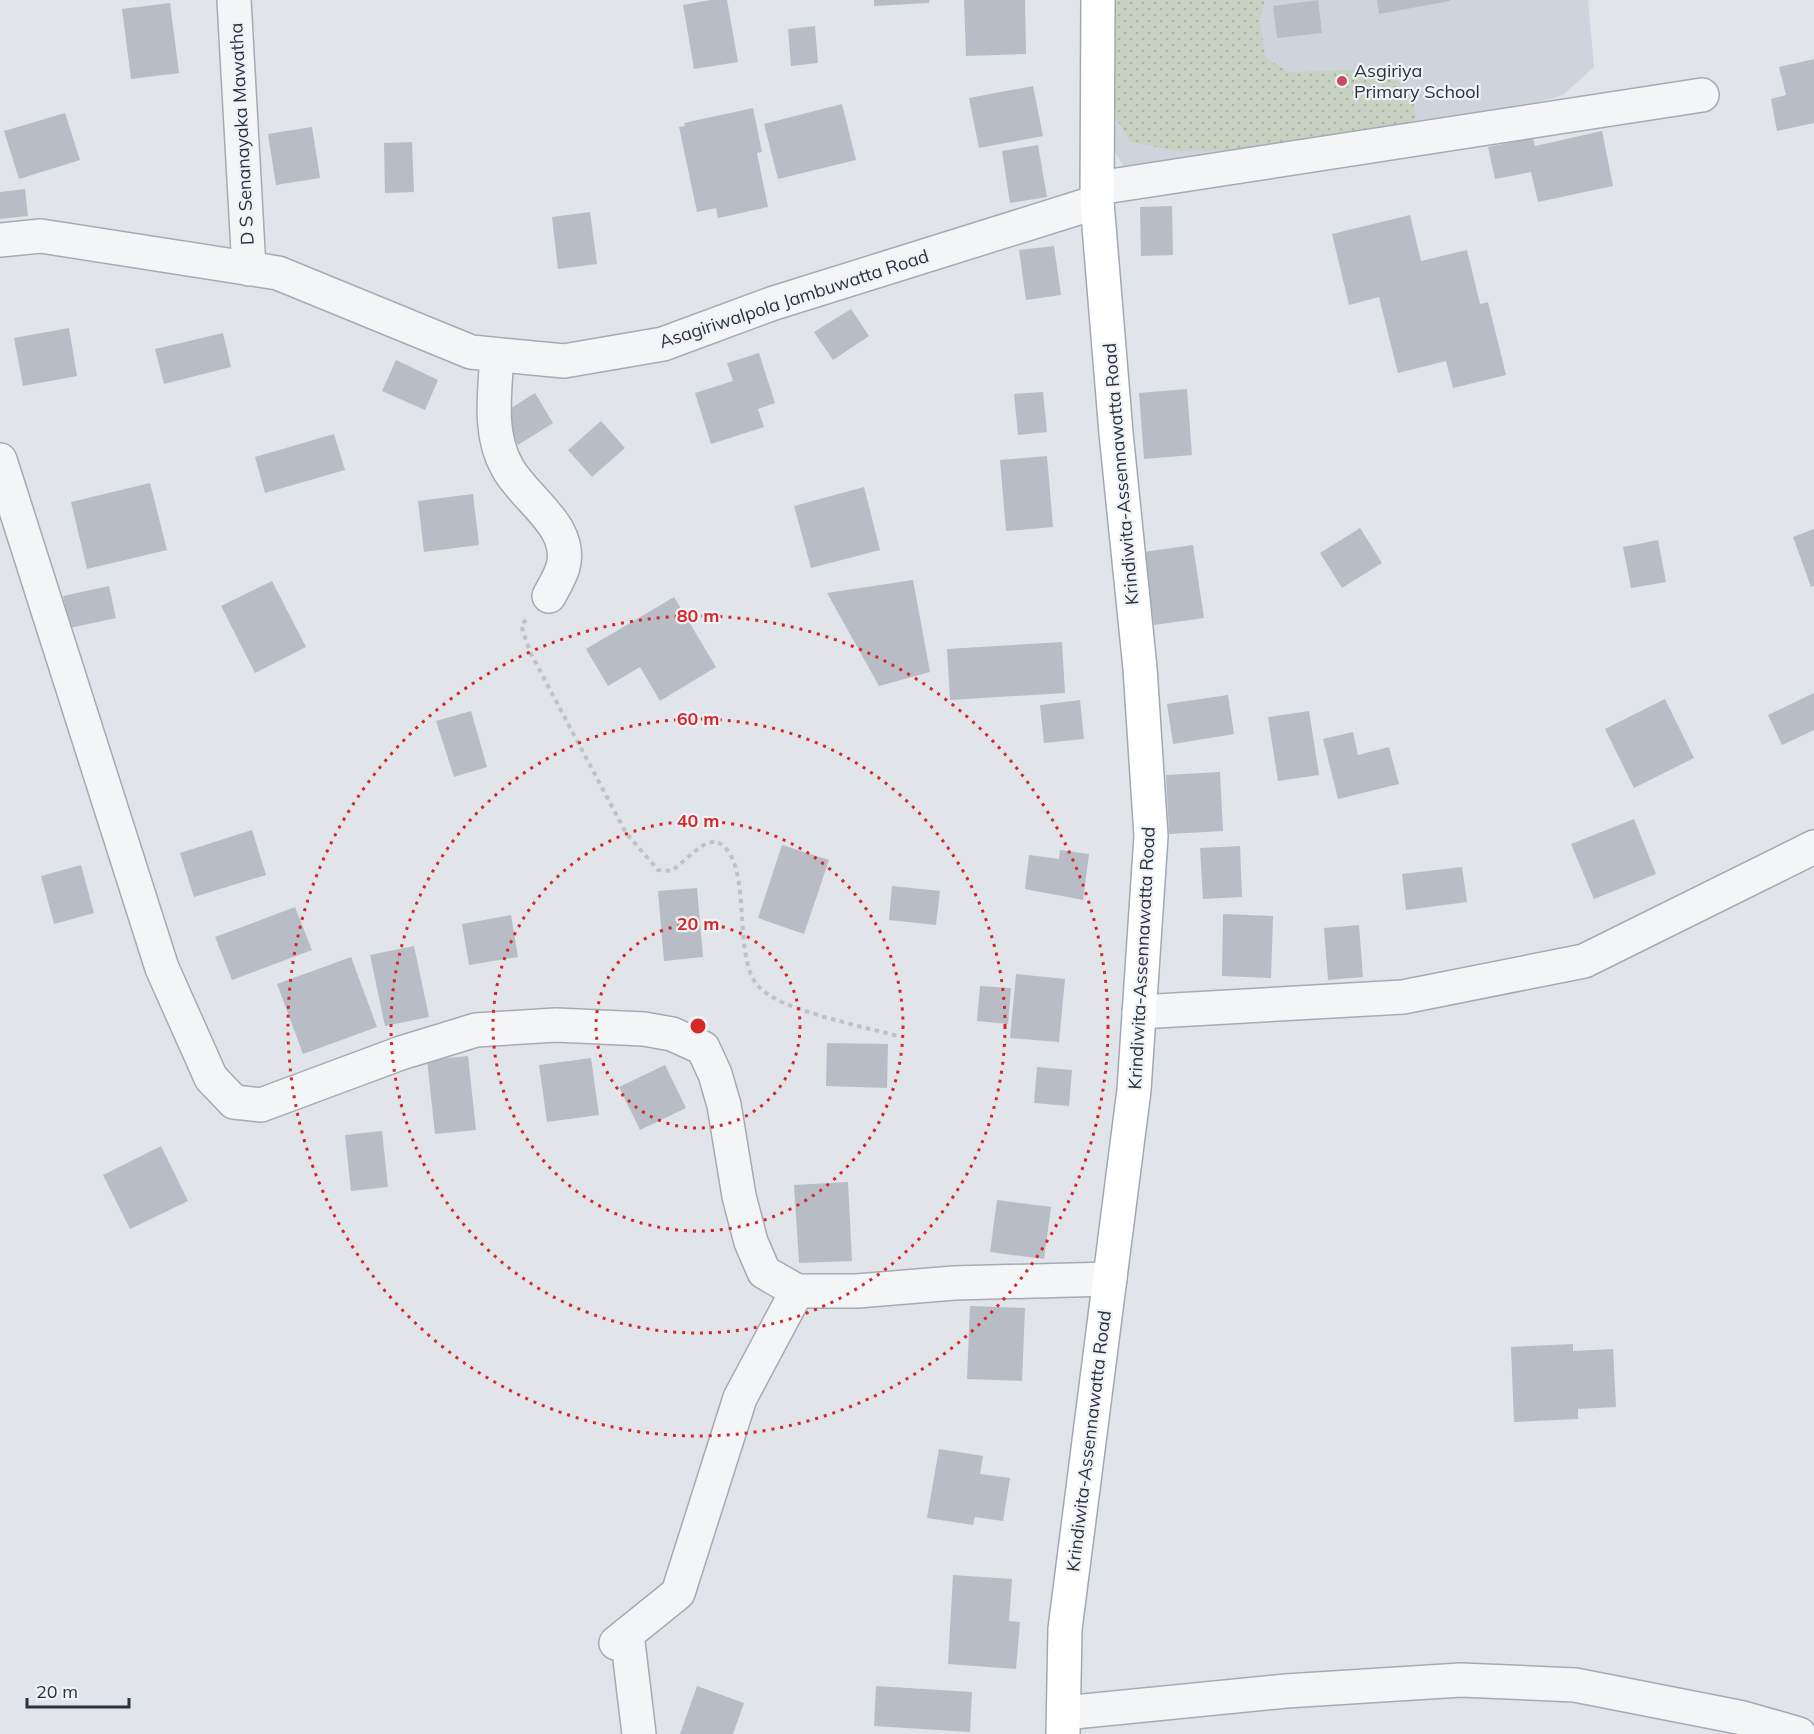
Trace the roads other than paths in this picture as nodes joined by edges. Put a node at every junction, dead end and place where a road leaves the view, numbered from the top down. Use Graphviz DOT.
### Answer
graph roads {
  1 [pos="234,0"];
  2 [pos="1098,0"];
  3 [pos="1702,96"];
  4 [pos="1098,195"];
  5 [pos="0,240"];
  6 [pos="249,269"];
  7 [pos="497,355"];
  8 [pos="0,460"];
  9 [pos="549,596"];
  10 [pos="1814,847"];
  11 [pos="1139,1012"];
  12 [pos="1110,1279"];
  13 [pos="797,1291"];
  14 [pos="1063,1724"];
  15 [pos="639,1734"];
  16 [pos="1799,1734"];
  1 -- 6 [label="street, D S Senanayaka Mawatha"];
  2 -- 4 [label="main road, Krindiwita-Assennawatta Road"];
  3 -- 4 [label="street, Asagiriwalpola Jambuwatta Road"];
  4 -- 7 [label="street, Asagiriwalpola Jambuwatta Road"];
  4 -- 11 [label="main road, Krindiwita-Assennawatta Road"];
  5 -- 6 [label="street, Asagiriwalpola Jambuwatta Road"];
  6 -- 7 [label="street, Asagiriwalpola Jambuwatta Road"];
  7 -- 9 [label="street"];
  8 -- 13 [label="street"];
  10 -- 11 [label="street"];
  11 -- 12 [label="main road, Krindiwita-Assennawatta Road"];
  12 -- 13 [label="street"];
  12 -- 14 [label="main road, Krindiwita-Assennawatta Road"];
  13 -- 15 [label="street"];
  14 -- 16 [label="street"];
}
